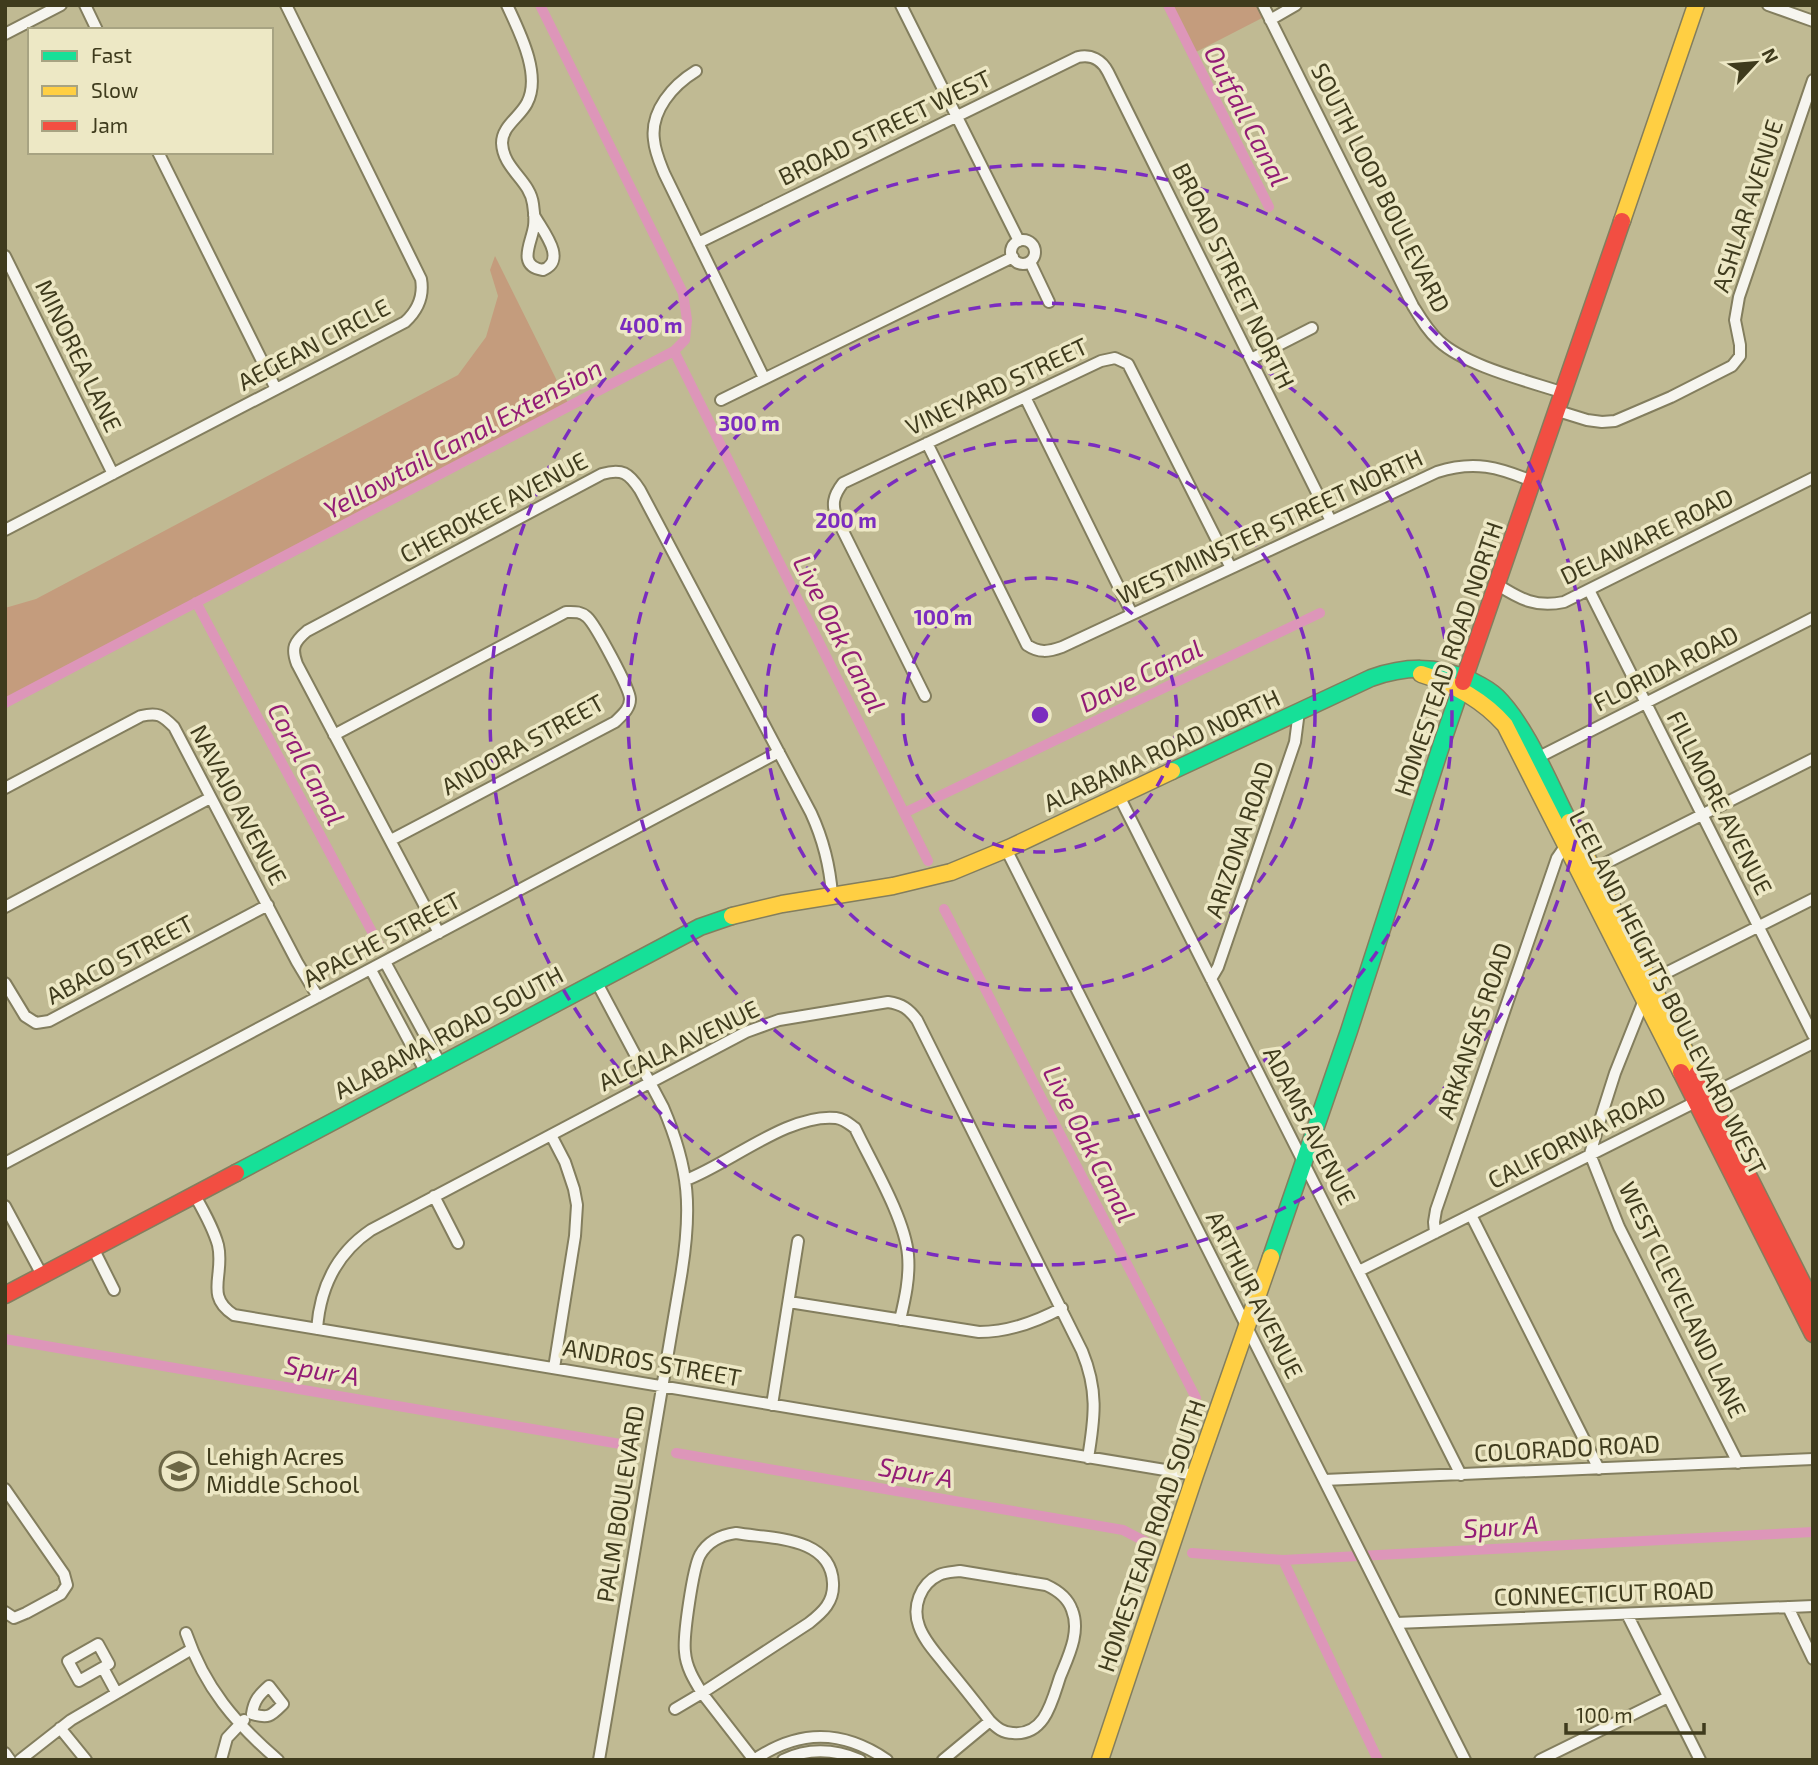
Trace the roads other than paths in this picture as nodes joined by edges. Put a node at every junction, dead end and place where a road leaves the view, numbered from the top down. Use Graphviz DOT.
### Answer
graph roads {
  1 [pos="61,5"];
  2 [pos="85,5"];
  3 [pos="286,5"];
  4 [pos="507,5"];
  5 [pos="901,5"];
  6 [pos="1263,5"];
  7 [pos="1296,5"];
  8 [pos="1696,5"];
  9 [pos="1768,5"];
  10 [pos="1270,20"];
  11 [pos="1813,21"];
  12 [pos="96,28"];
  13 [pos="5,34"];
  14 [pos="1091,57"];
  15 [pos="696,71"];
  16 [pos="1813,80"];
  17 [pos="957,117"];
  18 [pos="159,154"];
  19 [pos="534,215"];
  20 [pos="1019,241"];
  21 [pos="698,243"];
  22 [pos="5,256"];
  23 [pos="1013,257"];
  24 [pos="1030,262"];
  25 [pos="1049,302"];
  26 [pos="1312,328"];
  27 [pos="1251,359"];
  28 [pos="764,378"];
  29 [pos="276,389"];
  30 [pos="1564,393"];
  31 [pos="1025,397"];
  32 [pos="721,400"];
  33 [pos="1558,411"];
  34 [pos="927,443"];
  35 [pos="113,474"];
  36 [pos="1813,478"];
  37 [pos="1534,482"];
  38 [pos="1331,521"];
  39 [pos="5,530"];
  40 [pos="1231,568"];
  41 [pos="1497,585"];
  42 [pos="1589,590"];
  43 [pos="1132,614"];
  44 [pos="1813,618"];
  45 [pos="1462,684"];
  46 [pos="925,696"];
  47 [pos="1645,703"];
  48 [pos="1299,711"];
  49 [pos="334,735"];
  50 [pos="779,752"];
  51 [pos="1537,758"];
  52 [pos="1813,759"];
  53 [pos="5,789"];
  54 [pos="1119,796"];
  55 [pos="211,798"];
  56 [pos="1702,814"];
  57 [pos="391,840"];
  58 [pos="1566,845"];
  59 [pos="1006,849"];
  60 [pos="1594,869"];
  61 [pos="938,876"];
  62 [pos="832,895"];
  63 [pos="1813,899"];
  64 [pos="268,905"];
  65 [pos="5,907"];
  66 [pos="1758,927"];
  67 [pos="439,933"];
  68 [pos="385,962"];
  69 [pos="371,970"];
  70 [pos="1211,979"];
  71 [pos="596,981"];
  72 [pos="1650,981"];
  73 [pos="5,983"];
  74 [pos="318,997"];
  75 [pos="1644,1000"];
  76 [pos="1813,1035"];
  77 [pos="1813,1043"];
  78 [pos="440,1063"];
  79 [pos="425,1071"];
  80 [pos="649,1082"];
  81 [pos="1702,1099"];
  82 [pos="551,1135"];
  83 [pos="1591,1154"];
  84 [pos="1304,1161"];
  85 [pos="5,1163"];
  86 [pos="686,1180"];
  87 [pos="194,1194"];
  88 [pos="434,1196"];
  89 [pos="5,1206"];
  90 [pos="1471,1215"];
  91 [pos="1435,1233"];
  92 [pos="798,1241"];
  93 [pos="458,1243"];
  94 [pos="93,1248"];
  95 [pos="1359,1271"];
  96 [pos="42,1275"];
  97 [pos="114,1290"];
  98 [pos="5,1295"];
  99 [pos="789,1302"];
  100 [pos="1813,1304"];
  101 [pos="1062,1308"];
  102 [pos="900,1320"];
  103 [pos="1247,1327"];
  104 [pos="317,1329"];
  105 [pos="1813,1334"];
  106 [pos="554,1368"];
  107 [pos="662,1386"];
  108 [pos="772,1405"];
  109 [pos="1088,1458"];
  110 [pos="1813,1459"];
  111 [pos="1738,1463"];
  112 [pos="1599,1469"];
  113 [pos="1195,1475"];
  114 [pos="1461,1475"];
  115 [pos="1324,1480"];
  116 [pos="5,1489"];
  117 [pos="1813,1606"];
  118 [pos="1788,1607"];
  119 [pos="5,1612"];
  120 [pos="1627,1614"];
  121 [pos="1396,1623"];
  122 [pos="186,1633"];
  123 [pos="192,1649"];
  124 [pos="1813,1659"];
  125 [pos="103,1668"];
  126 [pos="116,1692"];
  127 [pos="702,1693"];
  128 [pos="1668,1697"];
  129 [pos="676,1709"];
  130 [pos="252,1714"];
  131 [pos="990,1721"];
  132 [pos="239,1724"];
  133 [pos="61,1728"];
  134 [pos="5,1754"];
  135 [pos="10,1760"];
  136 [pos="20,1760"];
  137 [pos="86,1760"];
  138 [pos="221,1760"];
  139 [pos="278,1760"];
  140 [pos="599,1760"];
  141 [pos="754,1760"];
  142 [pos="783,1760"];
  143 [pos="860,1760"];
  144 [pos="887,1760"];
  145 [pos="943,1760"];
  146 [pos="1100,1760"];
  147 [pos="1465,1760"];
  148 [pos="1540,1760"];
  149 [pos="1700,1760"];
  1 -- 13 [label="street"];
  2 -- 12 [label="street"];
  3 -- 29 [label="street, AEGEAN CIRCLE"];
  4 -- 19 [label="street"];
  5 -- 17 [label="street"];
  6 -- 10 [label="street, SOUTH LOOP BOULEVARD"];
  7 -- 10 [label="street"];
  8 -- 30 [label="main road, HOMESTEAD ROAD NORTH"];
  9 -- 11 [label="street"];
  10 -- 30 [label="street, SOUTH LOOP BOULEVARD"];
  14 -- 17 [label="street, BROAD STREET WEST"];
  14 -- 27 [label="street, BROAD STREET NORTH"];
  15 -- 21 [label="street"];
  16 -- 33 [label="street, ASHLAR AVENUE"];
  17 -- 20 [label="street"];
  17 -- 21 [label="street, BROAD STREET WEST"];
  18 -- 29 [label="street"];
  20 -- 23 [label="street"];
  20 -- 24 [label="street"];
  21 -- 28 [label="street"];
  22 -- 35 [label="street, MINOREA LANE"];
  23 -- 24 [label="street"];
  23 -- 28 [label="street"];
  24 -- 25 [label="street"];
  26 -- 27 [label="street"];
  27 -- 38 [label="street, BROAD STREET NORTH"];
  28 -- 32 [label="street"];
  29 -- 35 [label="street, AEGEAN CIRCLE"];
  30 -- 33 [label="main road, HOMESTEAD ROAD NORTH"];
  31 -- 34 [label="street, VINEYARD STREET"];
  31 -- 40 [label="street, VINEYARD STREET"];
  31 -- 43 [label="street"];
  33 -- 37 [label="main road, HOMESTEAD ROAD NORTH"];
  34 -- 43 [label="street, WESTMINSTER STREET NORTH"];
  34 -- 46 [label="street, VINEYARD STREET"];
  35 -- 39 [label="street, AEGEAN CIRCLE"];
  36 -- 42 [label="street, DELAWARE ROAD"];
  37 -- 38 [label="street, WESTMINSTER STREET NORTH"];
  37 -- 41 [label="main road, HOMESTEAD ROAD NORTH"];
  38 -- 40 [label="street, WESTMINSTER STREET NORTH"];
  40 -- 43 [label="street, WESTMINSTER STREET NORTH"];
  41 -- 42 [label="street, DELAWARE ROAD"];
  41 -- 45 [label="main road, HOMESTEAD ROAD NORTH"];
  42 -- 47 [label="street, FILLMORE AVENUE"];
  44 -- 47 [label="street, FLORIDA ROAD"];
  45 -- 48 [label="main road, ALABAMA ROAD NORTH"];
  45 -- 51 [label="main road, LEELAND HEIGHTS BOULEVARD WEST"];
  45 -- 58 [label="main road, LEELAND HEIGHTS BOULEVARD WEST"];
  45 -- 84 [label="main road, HOMESTEAD ROAD NORTH"];
  47 -- 51 [label="street, FLORIDA ROAD"];
  47 -- 56 [label="street, FILLMORE AVENUE"];
  48 -- 54 [label="main road, ALABAMA ROAD NORTH"];
  48 -- 70 [label="street, ARIZONA ROAD"];
  49 -- 50 [label="street, CHEROKEE AVENUE"];
  49 -- 57 [label="street, CHEROKEE AVENUE"];
  49 -- 57 [label="street, ANDORA STREET"];
  50 -- 62 [label="street, CHEROKEE AVENUE"];
  50 -- 67 [label="street, APACHE STREET"];
  51 -- 60 [label="main road, LEELAND HEIGHTS BOULEVARD WEST"];
  52 -- 56 [label="street"];
  53 -- 55 [label="street, NAVAJO AVENUE"];
  54 -- 59 [label="main road, ALABAMA ROAD NORTH"];
  54 -- 70 [label="street, ADAMS AVENUE"];
  55 -- 64 [label="street, NAVAJO AVENUE"];
  55 -- 65 [label="street"];
  56 -- 60 [label="street"];
  56 -- 66 [label="street, FILLMORE AVENUE"];
  57 -- 67 [label="street, CHEROKEE AVENUE"];
  58 -- 75 [label="main road, LEELAND HEIGHTS BOULEVARD WEST"];
  58 -- 91 [label="street, ARKANSAS ROAD"];
  59 -- 61 [label="main road, ALABAMA ROAD NORTH"];
  59 -- 103 [label="street, ARTHUR AVENUE"];
  60 -- 72 [label="main road, LEELAND HEIGHTS BOULEVARD WEST"];
  61 -- 62 [label="main road, ALABAMA ROAD SOUTH"];
  62 -- 71 [label="main road, ALABAMA ROAD SOUTH"];
  63 -- 66 [label="street"];
  64 -- 73 [label="street, ABACO STREET"];
  64 -- 74 [label="street, NAVAJO AVENUE"];
  66 -- 72 [label="street"];
  66 -- 76 [label="street, FILLMORE AVENUE"];
  67 -- 68 [label="street, APACHE STREET"];
  68 -- 69 [label="street, APACHE STREET"];
  68 -- 78 [label="street"];
  69 -- 74 [label="street, APACHE STREET"];
  69 -- 79 [label="street"];
  70 -- 84 [label="street, ADAMS AVENUE"];
  71 -- 78 [label="main road, ALABAMA ROAD SOUTH"];
  71 -- 80 [label="street, PALM BOULEVARD"];
  72 -- 81 [label="main road, LEELAND HEIGHTS BOULEVARD WEST"];
  74 -- 85 [label="street, APACHE STREET"];
  75 -- 81 [label="main road, LEELAND HEIGHTS BOULEVARD WEST"];
  75 -- 83 [label="street"];
  77 -- 81 [label="street, CALIFORNIA ROAD"];
  78 -- 79 [label="main road, ALABAMA ROAD SOUTH"];
  79 -- 87 [label="main road, ALABAMA ROAD SOUTH"];
  80 -- 82 [label="street, ALCALA AVENUE"];
  80 -- 86 [label="street, PALM BOULEVARD"];
  80 -- 101 [label="street, ALCALA AVENUE"];
  81 -- 83 [label="street, CALIFORNIA ROAD"];
  81 -- 100 [label="main road, LEELAND HEIGHTS BOULEVARD WEST"];
  81 -- 105 [label="main road, LEELAND HEIGHTS BOULEVARD WEST"];
  82 -- 88 [label="street, ALCALA AVENUE"];
  82 -- 106 [label="street"];
  83 -- 90 [label="street, CALIFORNIA ROAD"];
  83 -- 111 [label="street, WEST CLEVELAND LANE"];
  84 -- 95 [label="street, ADAMS AVENUE"];
  84 -- 103 [label="main road, HOMESTEAD ROAD NORTH"];
  86 -- 102 [label="street"];
  86 -- 107 [label="street, PALM BOULEVARD"];
  87 -- 94 [label="main road, ALABAMA ROAD SOUTH"];
  87 -- 104 [label="street, ANDROS STREET"];
  88 -- 93 [label="street"];
  88 -- 104 [label="street, ALCALA AVENUE"];
  89 -- 96 [label="street"];
  90 -- 91 [label="street, CALIFORNIA ROAD"];
  90 -- 112 [label="street"];
  91 -- 95 [label="street, CALIFORNIA ROAD"];
  92 -- 99 [label="street"];
  94 -- 96 [label="main road, ALABAMA ROAD SOUTH"];
  94 -- 97 [label="street"];
  95 -- 114 [label="street, ADAMS AVENUE"];
  96 -- 98 [label="main road, ALABAMA ROAD SOUTH"];
  99 -- 102 [label="street"];
  99 -- 108 [label="street"];
  101 -- 102 [label="street"];
  101 -- 109 [label="street, ALCALA AVENUE"];
  103 -- 113 [label="main road, HOMESTEAD ROAD SOUTH"];
  103 -- 115 [label="street, ARTHUR AVENUE"];
  104 -- 106 [label="street, ANDROS STREET"];
  106 -- 107 [label="street, ANDROS STREET"];
  107 -- 108 [label="street, ANDROS STREET"];
  107 -- 140 [label="street, PALM BOULEVARD"];
  108 -- 109 [label="street, ANDROS STREET"];
  109 -- 113 [label="street, ANDROS STREET"];
  110 -- 111 [label="street, COLORADO ROAD"];
  111 -- 112 [label="street, COLORADO ROAD"];
  112 -- 114 [label="street, COLORADO ROAD"];
  113 -- 146 [label="main road, HOMESTEAD ROAD SOUTH"];
  114 -- 115 [label="street, COLORADO ROAD"];
  115 -- 121 [label="street, ARTHUR AVENUE"];
  116 -- 119 [label="street"];
  117 -- 118 [label="street, CONNECTICUT ROAD"];
  118 -- 120 [label="street, CONNECTICUT ROAD"];
  118 -- 124 [label="street"];
  120 -- 121 [label="street, CONNECTICUT ROAD"];
  120 -- 128 [label="street"];
  121 -- 147 [label="street, ARTHUR AVENUE"];
  122 -- 123 [label="street"];
  123 -- 126 [label="street"];
  123 -- 132 [label="street"];
  125 -- 126 [label="street"];
  126 -- 133 [label="street"];
  127 -- 127 [label="street"];
  127 -- 129 [label="street"];
  127 -- 141 [label="street"];
  128 -- 148 [label="street"];
  128 -- 149 [label="street"];
  130 -- 132 [label="street"];
  131 -- 131 [label="street"];
  131 -- 145 [label="street"];
  132 -- 138 [label="street"];
  132 -- 139 [label="street"];
  133 -- 136 [label="street"];
  133 -- 137 [label="street"];
  134 -- 135 [label="street"];
  141 -- 144 [label="street"];
  142 -- 143 [label="street"];
}
